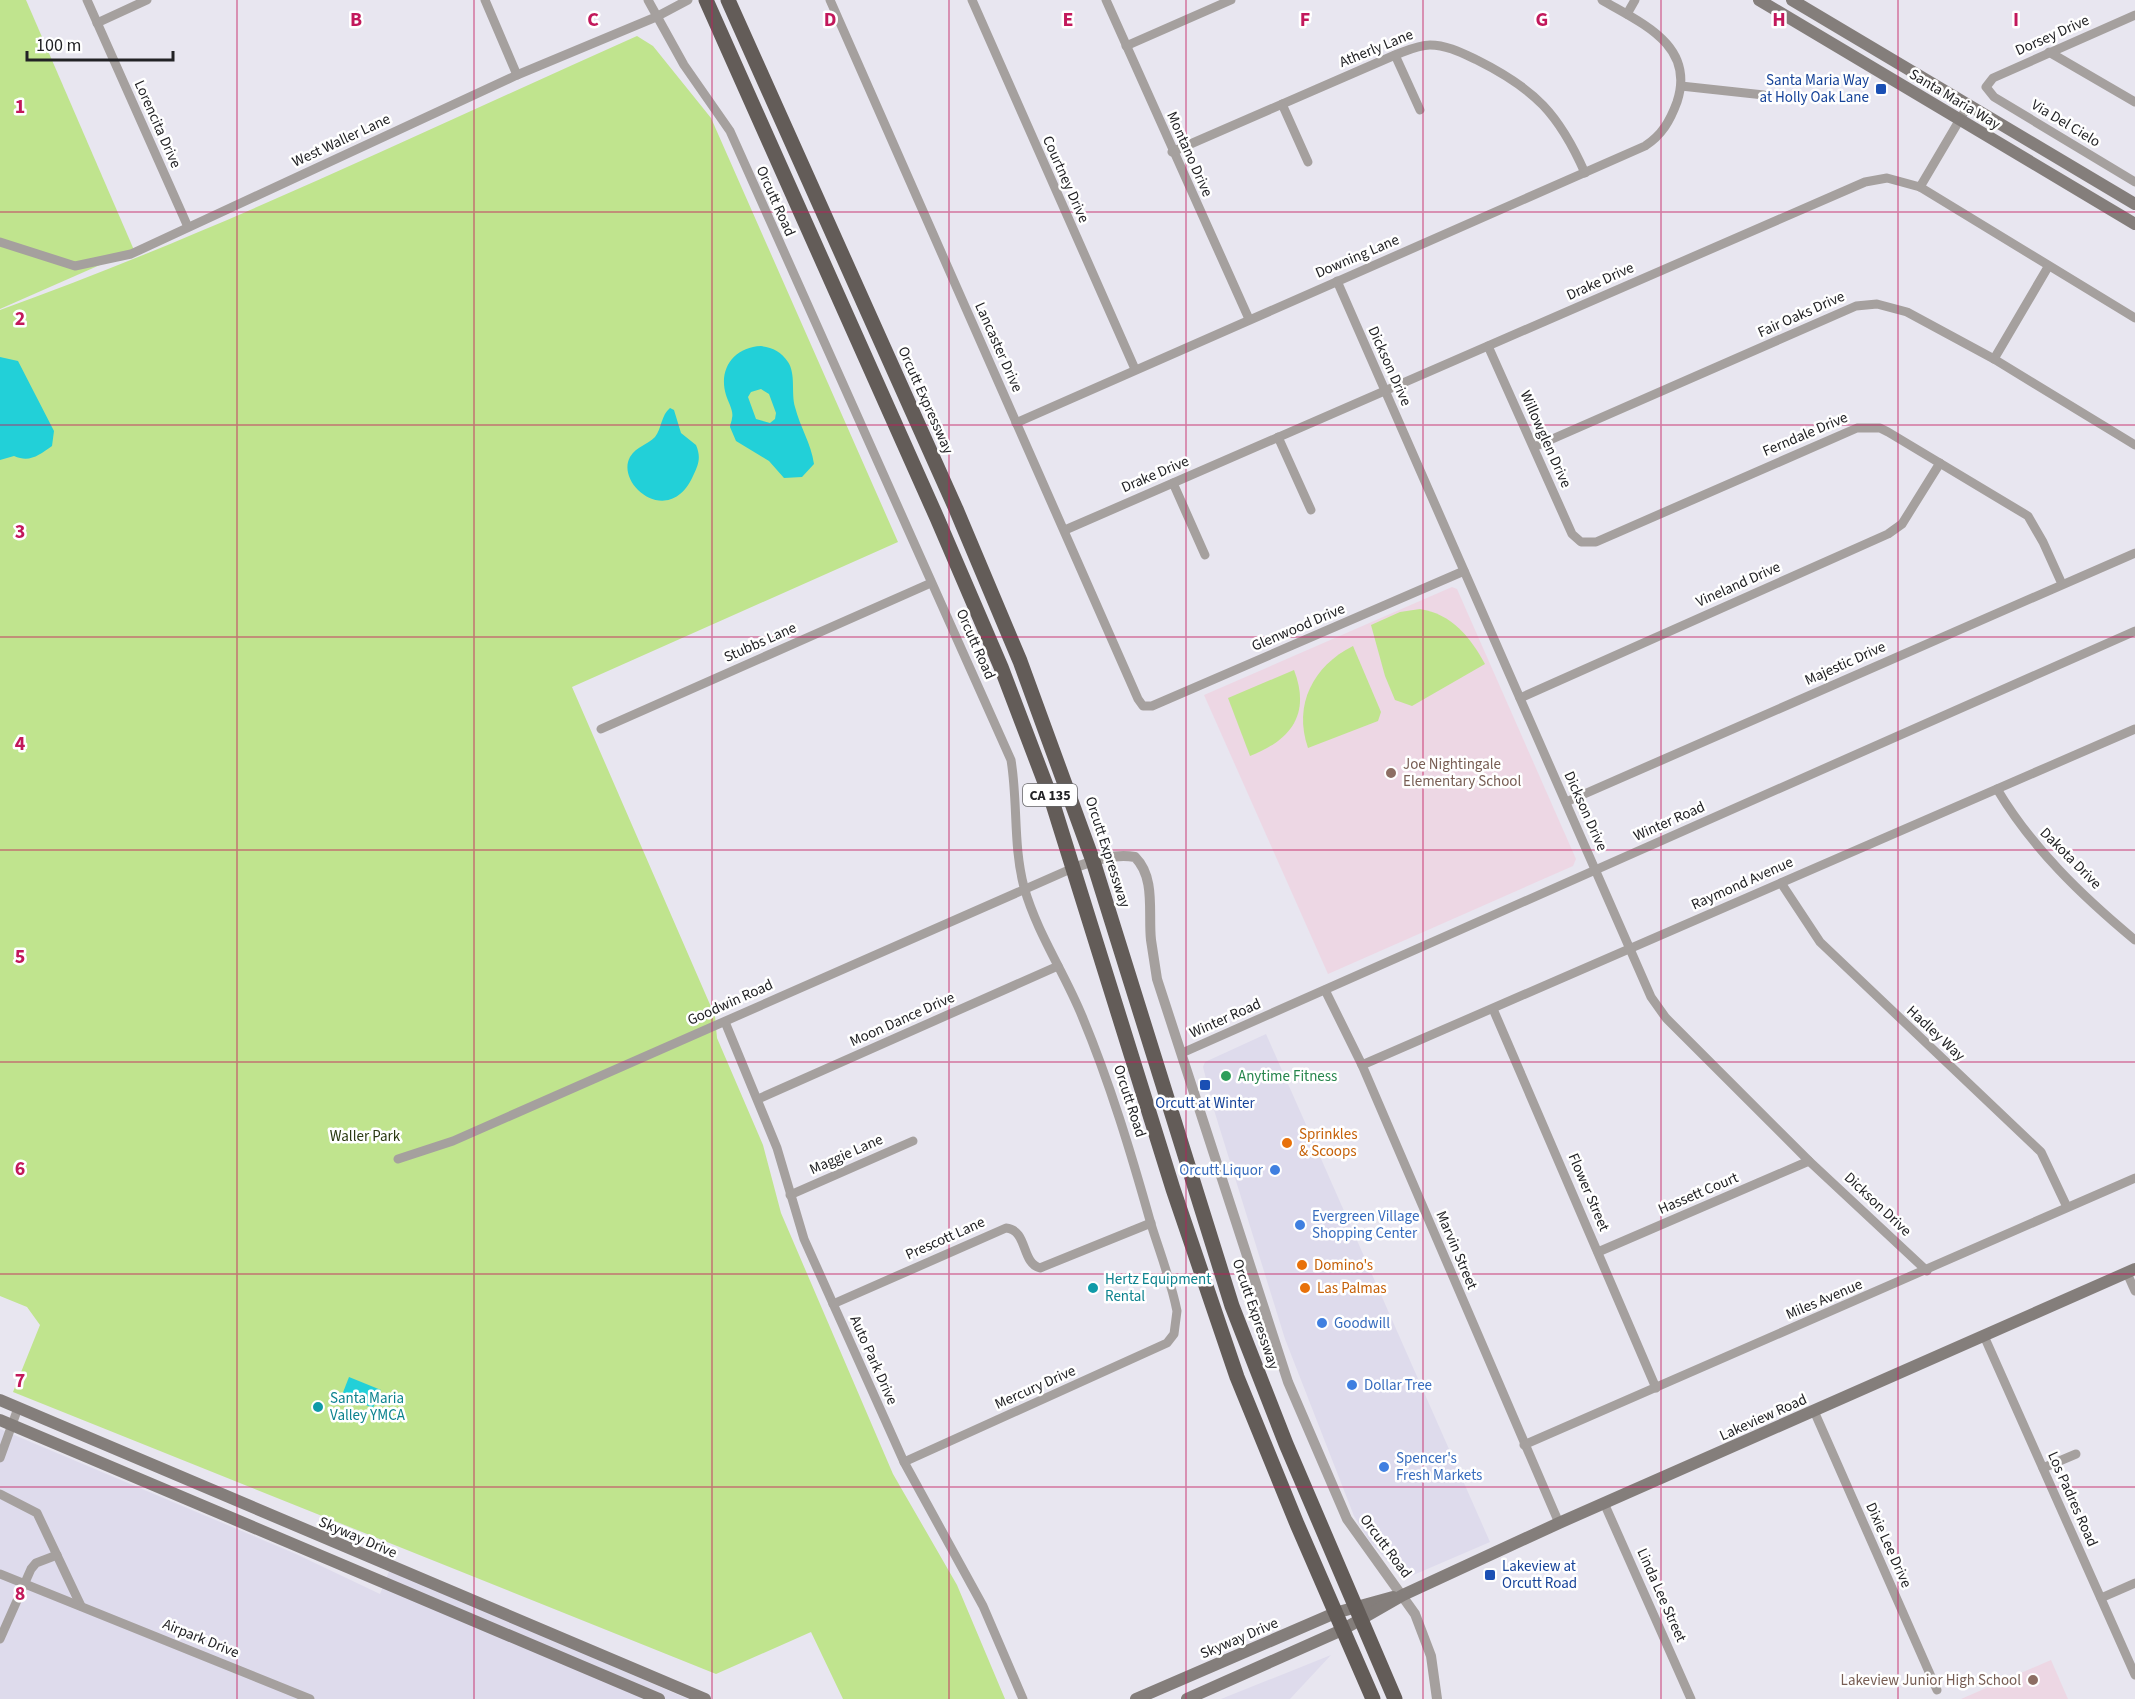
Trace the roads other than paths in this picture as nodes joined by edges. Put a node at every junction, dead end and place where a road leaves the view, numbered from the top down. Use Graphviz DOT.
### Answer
graph roads {
  1 [pos="87,0"];
  2 [pos="147,0"];
  3 [pos="485,0"];
  4 [pos="648,0"];
  5 [pos="688,0"];
  6 [pos="706,0"];
  7 [pos="728,0"];
  8 [pos="830,0"];
  9 [pos="972,0"];
  10 [pos="1106,0"];
  11 [pos="1231,0"];
  12 [pos="1602,0"];
  13 [pos="1635,0"];
  14 [pos="1759,0"];
  15 [pos="1792,0"];
  16 [pos="1627,14"];
  17 [pos="2135,15"];
  18 [pos="656,17"];
  19 [pos="97,23"];
  20 [pos="1126,46"];
  21 [pos="2049,51"];
  22 [pos="1395,55"];
  23 [pos="517,75"];
  24 [pos="1681,86"];
  25 [pos="1986,87"];
  26 [pos="2130,94"];
  27 [pos="1764,95"];
  28 [pos="2135,102"];
  29 [pos="1282,104"];
  30 [pos="1969,104"];
  31 [pos="1420,110"];
  32 [pos="1960,119"];
  33 [pos="1172,152"];
  34 [pos="1308,162"];
  35 [pos="1585,173"];
  36 [pos="2135,182"];
  37 [pos="1920,187"];
  38 [pos="2135,204"];
  39 [pos="2135,224"];
  40 [pos="188,227"];
  41 [pos="0,242"];
  42 [pos="2048,267"];
  43 [pos="1336,281"];
  44 [pos="2135,318"];
  45 [pos="1249,319"];
  46 [pos="1488,346"];
  47 [pos="1994,359"];
  48 [pos="1135,369"];
  49 [pos="1385,390"];
  50 [pos="1016,423"];
  51 [pos="1278,437"];
  52 [pos="2135,445"];
  53 [pos="1534,447"];
  54 [pos="1940,464"];
  55 [pos="1173,483"];
  56 [pos="1311,510"];
  57 [pos="1065,530"];
  58 [pos="1581,542"];
  59 [pos="2135,553"];
  60 [pos="1205,555"];
  61 [pos="1464,571"];
  62 [pos="931,583"];
  63 [pos="2062,584"];
  64 [pos="2135,631"];
  65 [pos="1520,698"];
  66 [pos="1143,706"];
  67 [pos="601,729"];
  68 [pos="2135,729"];
  69 [pos="1997,789"];
  70 [pos="1566,802"];
  71 [pos="1093,861"];
  72 [pos="1073,868"];
  73 [pos="1596,870"];
  74 [pos="1781,883"];
  75 [pos="1024,887"];
  76 [pos="2135,940"];
  77 [pos="1630,949"];
  78 [pos="1058,966"];
  79 [pos="1325,990"];
  80 [pos="1493,1009"];
  81 [pos="725,1022"];
  82 [pos="1182,1053"];
  83 [pos="1362,1065"];
  84 [pos="758,1099"];
  85 [pos="913,1141"];
  86 [pos="398,1160"];
  87 [pos="1809,1161"];
  88 [pos="2135,1178"];
  89 [pos="790,1195"];
  90 [pos="2067,1207"];
  91 [pos="1151,1223"];
  92 [pos="1598,1252"];
  93 [pos="1927,1271"];
  94 [pos="2131,1271"];
  95 [pos="2135,1291"];
  96 [pos="832,1304"];
  97 [pos="1174,1334"];
  98 [pos="1984,1336"];
  99 [pos="1656,1388"];
  100 [pos="0,1400"];
  101 [pos="18,1408"];
  102 [pos="1814,1411"];
  103 [pos="6,1423"];
  104 [pos="1524,1445"];
  105 [pos="2076,1454"];
  106 [pos="0,1458"];
  107 [pos="904,1462"];
  108 [pos="2043,1468"];
  109 [pos="0,1494"];
  110 [pos="1605,1503"];
  111 [pos="1559,1523"];
  112 [pos="57,1555"];
  113 [pos="0,1574"];
  114 [pos="24,1583"];
  115 [pos="2135,1583"];
  116 [pos="1403,1594"];
  117 [pos="2101,1598"];
  118 [pos="1355,1605"];
  119 [pos="81,1606"];
  120 [pos="1335,1613"];
  121 [pos="1361,1621"];
  122 [pos="1342,1630"];
  123 [pos="0,1639"];
  124 [pos="2135,1675"];
  125 [pos="1937,1690"];
  126 [pos="310,1699"];
  127 [pos="659,1699"];
  128 [pos="705,1699"];
  129 [pos="1023,1699"];
  130 [pos="1136,1699"];
  131 [pos="1187,1699"];
  132 [pos="1373,1699"];
  133 [pos="1395,1699"];
  134 [pos="1437,1699"];
  135 [pos="1691,1699"];
  1 -- 19 [label="street, Lorencita Drive"];
  2 -- 19 [label="street"];
  3 -- 23 [label="street"];
  4 -- 18 [label="street, Orcutt Road"];
  5 -- 18 [label="street, West Waller Lane"];
  6 -- 72 [label="highway, CA 135"];
  7 -- 71 [label="highway, Orcutt Expressway / CA 135"];
  8 -- 50 [label="street, Lancaster Drive"];
  9 -- 48 [label="street, Courtney Drive"];
  10 -- 20 [label="street, Montano Drive"];
  11 -- 20 [label="street"];
  12 -- 16 [label="street"];
  13 -- 16 [label="street"];
  14 -- 32 [label="main road, Santa Maria Way"];
  15 -- 30 [label="main road, Santa Maria Way"];
  16 -- 24 [label="street"];
  17 -- 21 [label="street, Dorsey Drive"];
  18 -- 23 [label="street, West Waller Lane"];
  18 -- 62 [label="street, Orcutt Road"];
  19 -- 40 [label="street, Lorencita Drive"];
  20 -- 33 [label="street, Montano Drive"];
  21 -- 25 [label="street, Dorsey Drive"];
  21 -- 26 [label="street"];
  22 -- 29 [label="street, Atherly Lane"];
  22 -- 31 [label="street"];
  22 -- 35 [label="street, Atherly Lane"];
  23 -- 40 [label="street, West Waller Lane"];
  24 -- 27 [label="street"];
  24 -- 35 [label="street, Downing Lane"];
  25 -- 36 [label="street, Via Del Cielo"];
  26 -- 28 [label="street"];
  29 -- 33 [label="street, Atherly Lane"];
  29 -- 34 [label="street"];
  30 -- 32 [label="street"];
  30 -- 38 [label="main road, Santa Maria Way"];
  32 -- 37 [label="street"];
  32 -- 39 [label="main road, Santa Maria Way"];
  33 -- 45 [label="street, Montano Drive"];
  35 -- 43 [label="street, Downing Lane"];
  37 -- 42 [label="street, Drake Drive"];
  37 -- 46 [label="street, Drake Drive"];
  40 -- 41 [label="street, West Waller Lane"];
  42 -- 44 [label="street, Drake Drive"];
  42 -- 47 [label="street"];
  43 -- 45 [label="street, Downing Lane"];
  43 -- 49 [label="street, Dickson Drive"];
  45 -- 48 [label="street, Downing Lane"];
  46 -- 49 [label="street, Drake Drive"];
  46 -- 53 [label="street, Willowglen Drive"];
  47 -- 52 [label="street, Fair Oaks Drive"];
  47 -- 53 [label="street, Fair Oaks Drive"];
  48 -- 50 [label="street, Downing Lane"];
  49 -- 51 [label="street, Drake Drive"];
  49 -- 61 [label="street, Dickson Drive"];
  50 -- 57 [label="street, Lancaster Drive"];
  51 -- 55 [label="street, Drake Drive"];
  51 -- 56 [label="street"];
  53 -- 58 [label="street, Willowglen Drive"];
  54 -- 58 [label="street, Ferndale Drive"];
  54 -- 63 [label="street, Ferndale Drive"];
  54 -- 65 [label="street, Vineland Drive"];
  55 -- 57 [label="street, Drake Drive"];
  55 -- 60 [label="street"];
  57 -- 66 [label="street, Lancaster Drive"];
  59 -- 63 [label="street, Majestic Drive"];
  61 -- 65 [label="street, Dickson Drive"];
  61 -- 66 [label="street, Glenwood Drive"];
  62 -- 67 [label="street, Stubbs Lane"];
  62 -- 75 [label="street, Orcutt Road"];
  63 -- 70 [label="street, Majestic Drive"];
  64 -- 73 [label="street, Winter Road"];
  65 -- 70 [label="street, Dickson Drive"];
  68 -- 69 [label="street, Raymond Avenue"];
  69 -- 74 [label="street, Raymond Avenue"];
  69 -- 76 [label="street, Dakota Drive"];
  70 -- 73 [label="street, Dickson Drive"];
  71 -- 72 [label="street, Orcutt Road"];
  71 -- 82 [label="street, Orcutt Road"];
  71 -- 118 [label="highway, Orcutt Expressway / CA 135"];
  72 -- 75 [label="street, Goodwin Road"];
  72 -- 120 [label="highway, CA 135"];
  73 -- 77 [label="street, Dickson Drive"];
  73 -- 79 [label="street, Winter Road"];
  74 -- 77 [label="street, Raymond Avenue"];
  74 -- 90 [label="street, Hadley Way"];
  75 -- 78 [label="street, Orcutt Road"];
  75 -- 81 [label="street, Goodwin Road"];
  77 -- 80 [label="street, Raymond Avenue"];
  77 -- 87 [label="street, Dickson Drive"];
  78 -- 84 [label="street, Moon Dance Drive"];
  78 -- 91 [label="street, Orcutt Road"];
  79 -- 82 [label="street, Winter Road"];
  79 -- 83 [label="street, Marvin Street"];
  80 -- 83 [label="street, Raymond Avenue"];
  80 -- 92 [label="street, Flower Street"];
  81 -- 84 [label="street, Auto Park Drive"];
  81 -- 86 [label="street, Goodwin Road"];
  82 -- 116 [label="street, Orcutt Road"];
  83 -- 104 [label="street, Marvin Street"];
  84 -- 89 [label="street, Auto Park Drive"];
  85 -- 89 [label="street, Maggie Lane"];
  87 -- 92 [label="street, Hassett Court"];
  87 -- 93 [label="street, Dickson Drive"];
  88 -- 90 [label="street, Miles Avenue"];
  89 -- 96 [label="street, Auto Park Drive"];
  90 -- 93 [label="street, Miles Avenue"];
  91 -- 96 [label="street, Prescott Lane"];
  91 -- 97 [label="street, Orcutt Road"];
  92 -- 99 [label="street, Flower Street"];
  93 -- 99 [label="street, Miles Avenue"];
  94 -- 95 [label="street"];
  94 -- 98 [label="main road, Lakeview Road"];
  96 -- 107 [label="street, Auto Park Drive"];
  97 -- 107 [label="street, Mercury Drive"];
  98 -- 102 [label="main road, Lakeview Road"];
  98 -- 108 [label="street, Los Padres Road"];
  99 -- 104 [label="street, Miles Avenue"];
  100 -- 101 [label="main road, Skyway Drive"];
  101 -- 103 [label="street"];
  101 -- 128 [label="main road, Skyway Drive"];
  102 -- 110 [label="main road, Lakeview Road"];
  102 -- 125 [label="street, Dixie Lee Drive"];
  103 -- 106 [label="street"];
  103 -- 127 [label="main road"];
  104 -- 111 [label="street, Marvin Street"];
  105 -- 108 [label="street"];
  107 -- 129 [label="street, Auto Park Drive"];
  108 -- 117 [label="street, Los Padres Road"];
  109 -- 112 [label="street"];
  110 -- 111 [label="main road, Lakeview Road"];
  110 -- 135 [label="street, Linda Lee Street"];
  111 -- 116 [label="main road, Lakeview Road"];
  112 -- 114 [label="street"];
  112 -- 119 [label="street"];
  113 -- 114 [label="street, Airpark Drive"];
  114 -- 119 [label="street, Airpark Drive"];
  114 -- 123 [label="street"];
  115 -- 117 [label="street"];
  116 -- 118 [label="main road, Lakeview Road"];
  116 -- 121 [label="main road, Lakeview Road"];
  116 -- 134 [label="street, Orcutt Road"];
  117 -- 124 [label="street, Los Padres Road"];
  118 -- 120 [label="main road, Skyway Drive"];
  118 -- 121 [label="highway, Orcutt Expressway / CA 135"];
  119 -- 126 [label="street, Airpark Drive"];
  120 -- 122 [label="highway, CA 135"];
  120 -- 130 [label="main road, Skyway Drive"];
  121 -- 122 [label="main road"];
  121 -- 133 [label="highway, Orcutt Expressway / CA 135"];
  122 -- 131 [label="main road"];
  122 -- 132 [label="highway, CA 135"];
}
